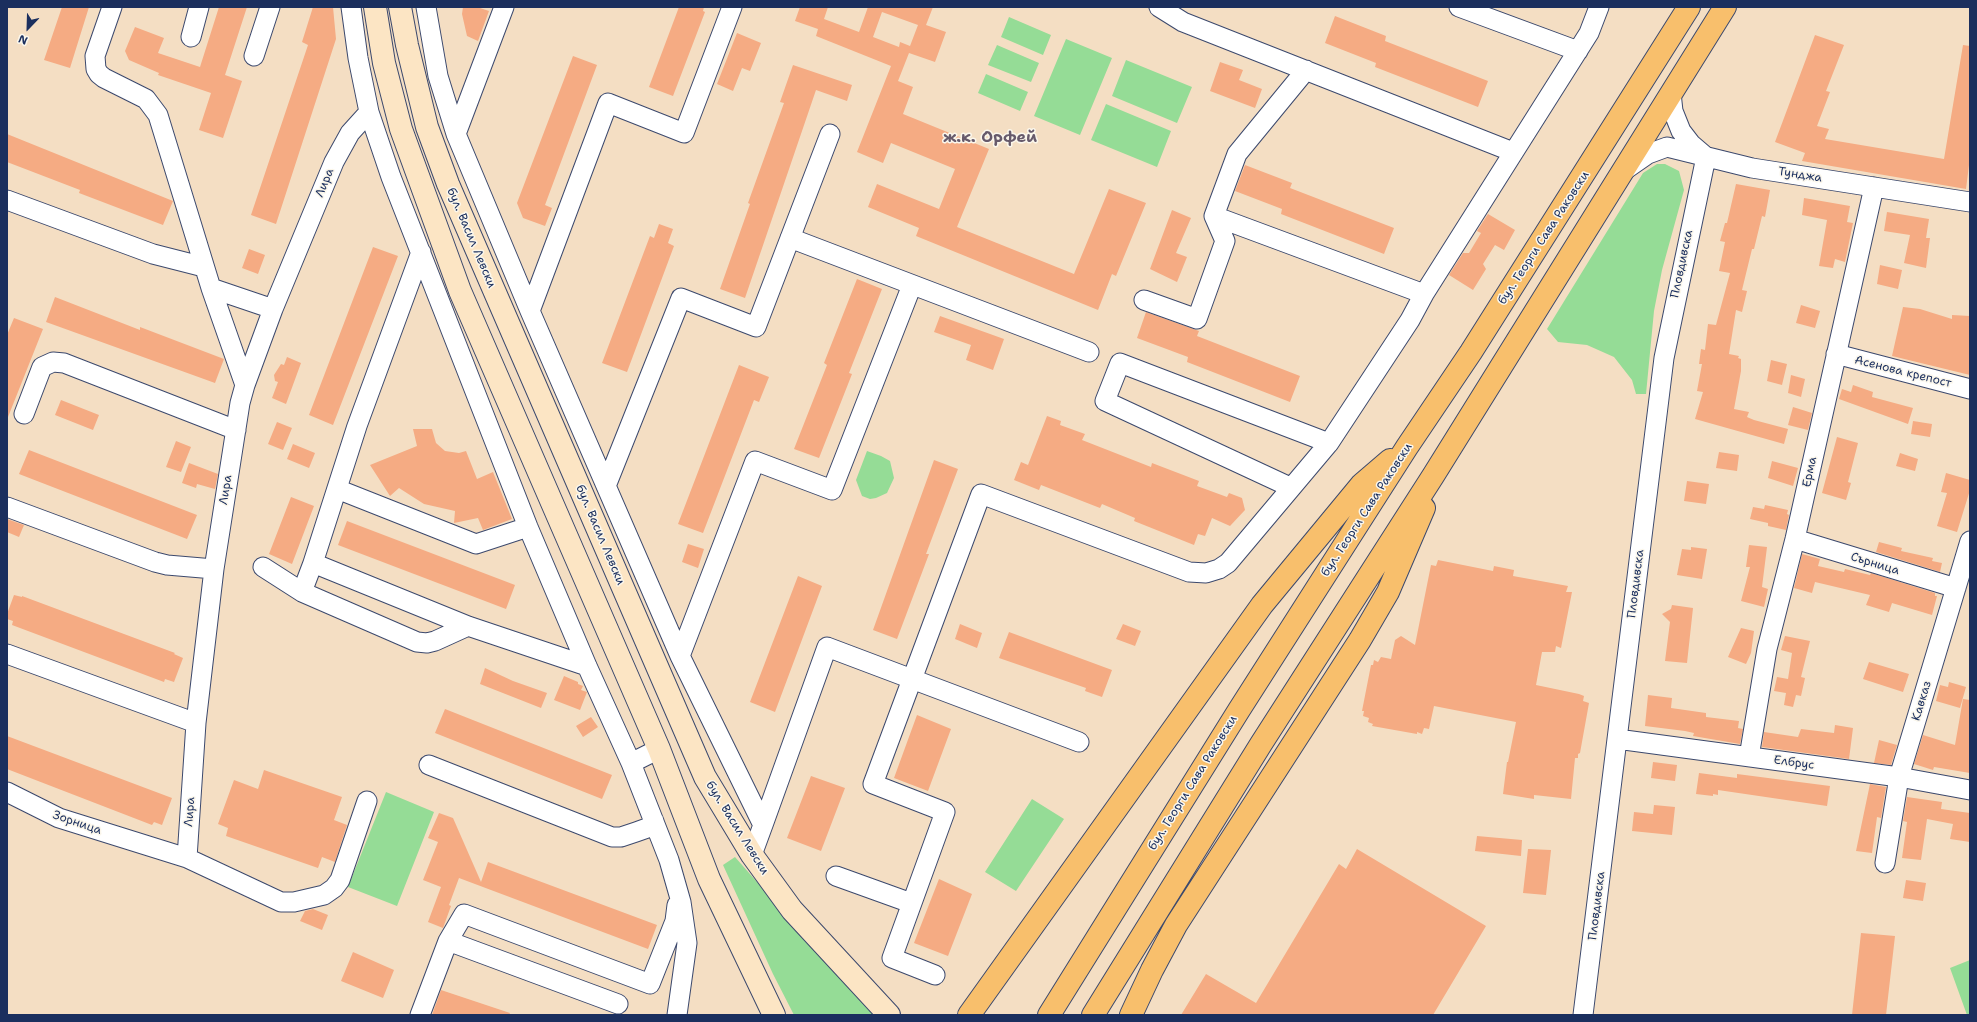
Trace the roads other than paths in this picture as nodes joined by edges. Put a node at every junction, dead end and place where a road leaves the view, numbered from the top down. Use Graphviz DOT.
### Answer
graph roads {
  1 [pos="112,7"];
  2 [pos="199,7"];
  3 [pos="270,7"];
  4 [pos="350,7"];
  5 [pos="374,7"];
  6 [pos="400,7"];
  7 [pos="426,7"];
  8 [pos="504,7"];
  9 [pos="732,7"];
  10 [pos="1160,7"];
  11 [pos="1459,7"];
  12 [pos="1599,7"];
  13 [pos="1689,7"];
  14 [pos="1725,7"];
  15 [pos="191,37"];
  16 [pos="1578,51"];
  17 [pos="254,56"];
  18 [pos="1306,70"];
  19 [pos="1671,93"];
  20 [pos="369,112"];
  21 [pos="456,134"];
  22 [pos="830,134"];
  23 [pos="1514,152"];
  24 [pos="1706,157"];
  25 [pos="1624,171"];
  26 [pos="1874,187"];
  27 [pos="7,200"];
  28 [pos="1970,202"];
  29 [pos="1214,216"];
  30 [pos="790,238"];
  31 [pos="421,252"];
  32 [pos="204,267"];
  33 [pos="912,285"];
  34 [pos="211,288"];
  35 [pos="1424,294"];
  36 [pos="1144,300"];
  37 [pos="273,309"];
  38 [pos="530,311"];
  39 [pos="1089,352"];
  40 [pos="1836,354"];
  41 [pos="245,385"];
  42 [pos="1970,389"];
  43 [pos="24,414"];
  44 [pos="236,430"];
  45 [pos="1329,443"];
  46 [pos="1407,447"];
  47 [pos="1433,476"];
  48 [pos="606,486"];
  49 [pos="1290,487"];
  50 [pos="338,489"];
  51 [pos="7,507"];
  52 [pos="528,527"];
  53 [pos="1795,539"];
  54 [pos="1970,541"];
  55 [pos="313,563"];
  56 [pos="263,567"];
  57 [pos="214,569"];
  58 [pos="1956,588"];
  59 [pos="302,592"];
  60 [pos="468,626"];
  61 [pos="7,654"];
  62 [pos="680,656"];
  63 [pos="587,666"];
  64 [pos="911,679"];
  65 [pos="196,723"];
  66 [pos="1617,739"];
  67 [pos="1079,742"];
  68 [pos="659,749"];
  69 [pos="1749,757"];
  70 [pos="631,763"];
  71 [pos="429,765"];
  72 [pos="1899,777"];
  73 [pos="1970,790"];
  74 [pos="7,792"];
  75 [pos="367,801"];
  76 [pos="654,821"];
  77 [pos="763,825"];
  78 [pos="752,855"];
  79 [pos="186,858"];
  80 [pos="1884,863"];
  81 [pos="836,876"];
  82 [pos="678,894"];
  83 [pos="911,904"];
  84 [pos="448,941"];
  85 [pos="935,975"];
  86 [pos="618,1004"];
  87 [pos="420,1015"];
  88 [pos="677,1015"];
  89 [pos="774,1015"];
  90 [pos="889,1015"];
  91 [pos="969,1015"];
  92 [pos="1049,1015"];
  93 [pos="1093,1015"];
  94 [pos="1131,1015"];
  95 [pos="1583,1015"];
  1 -- 32 [label="street"];
  2 -- 15 [label="street"];
  3 -- 17 [label="street"];
  4 -- 20 [label="street"];
  5 -- 68 [label="main road"];
  6 -- 78 [label="main road, бул. Васил Левски"];
  7 -- 21 [label="street"];
  8 -- 21 [label="street"];
  9 -- 38 [label="street"];
  10 -- 18 [label="street"];
  11 -- 16 [label="street"];
  12 -- 16 [label="street"];
  13 -- 46 [label="main road, бул. Георги Сава Раковски"];
  14 -- 19 [label="main road"];
  16 -- 23 [label="street"];
  18 -- 23 [label="street"];
  18 -- 29 [label="street"];
  19 -- 24 [label="street, Тунджа"];
  19 -- 25 [label="main road"];
  20 -- 31 [label="street"];
  20 -- 37 [label="street, Лира"];
  21 -- 38 [label="street"];
  22 -- 30 [label="street"];
  23 -- 35 [label="street"];
  24 -- 25 [label="street"];
  24 -- 26 [label="street, Тунджа"];
  24 -- 66 [label="street, Пловдивска"];
  25 -- 47 [label="main road"];
  26 -- 28 [label="street, Тунджа"];
  26 -- 40 [label="street, Ерма"];
  27 -- 32 [label="street"];
  29 -- 35 [label="street"];
  29 -- 36 [label="street"];
  30 -- 33 [label="street"];
  30 -- 48 [label="street"];
  31 -- 50 [label="street"];
  31 -- 52 [label="street"];
  32 -- 34 [label="street"];
  33 -- 39 [label="street"];
  33 -- 62 [label="street"];
  34 -- 37 [label="street"];
  34 -- 41 [label="street"];
  35 -- 45 [label="street"];
  37 -- 41 [label="street, Лира"];
  38 -- 48 [label="street"];
  40 -- 42 [label="street, Асенова крепост"];
  40 -- 53 [label="street, Ерма"];
  41 -- 44 [label="street, Лира"];
  43 -- 44 [label="street"];
  44 -- 57 [label="street, Лира"];
  45 -- 49 [label="street"];
  45 -- 49 [label="street"];
  46 -- 91 [label="main road"];
  46 -- 92 [label="main road, бул. Георги Сава Раковски"];
  47 -- 93 [label="main road"];
  47 -- 94 [label="main road"];
  48 -- 62 [label="street"];
  49 -- 64 [label="street"];
  50 -- 52 [label="street"];
  50 -- 55 [label="street"];
  51 -- 57 [label="street"];
  52 -- 63 [label="street"];
  53 -- 58 [label="street, Сърница"];
  53 -- 69 [label="street, Ерма"];
  54 -- 58 [label="street, Кавказ"];
  55 -- 59 [label="street"];
  55 -- 60 [label="street"];
  56 -- 59 [label="street"];
  57 -- 65 [label="street, Лира"];
  58 -- 72 [label="street, Кавказ"];
  59 -- 60 [label="street"];
  60 -- 63 [label="street"];
  61 -- 65 [label="street"];
  62 -- 77 [label="street"];
  63 -- 70 [label="street"];
  64 -- 67 [label="street"];
  64 -- 77 [label="street"];
  64 -- 83 [label="street"];
  65 -- 79 [label="street, Лира"];
  66 -- 69 [label="street, Елбрус"];
  66 -- 95 [label="street, Пловдивска"];
  68 -- 70 [label="street"];
  68 -- 89 [label="main road"];
  69 -- 72 [label="street, Елбрус"];
  70 -- 76 [label="street"];
  71 -- 76 [label="street"];
  72 -- 73 [label="street, Елбрус"];
  72 -- 80 [label="street, Кавказ"];
  74 -- 79 [label="street, Зорница"];
  75 -- 79 [label="street"];
  76 -- 82 [label="street"];
  77 -- 78 [label="street"];
  78 -- 90 [label="main road, бул. Васил Левски"];
  81 -- 83 [label="street"];
  82 -- 84 [label="street"];
  82 -- 88 [label="street"];
  83 -- 85 [label="street"];
  84 -- 86 [label="street"];
  84 -- 87 [label="street"];
}
